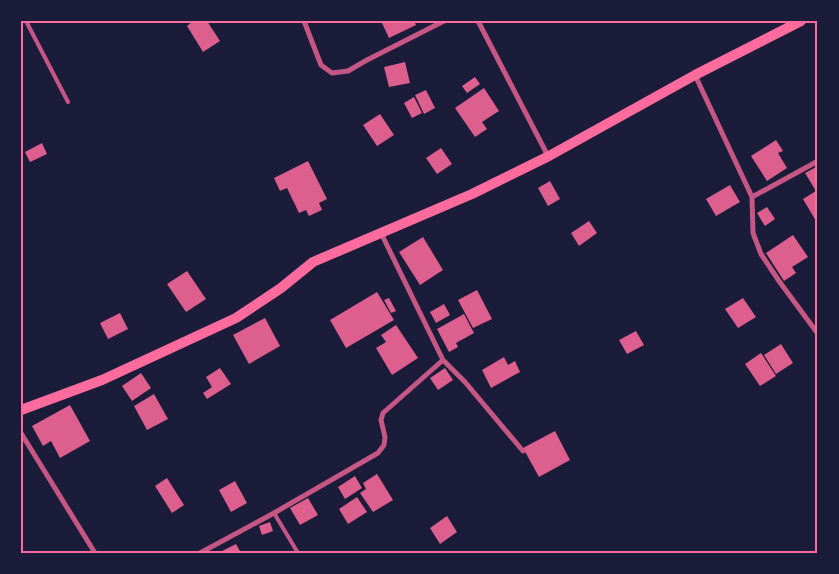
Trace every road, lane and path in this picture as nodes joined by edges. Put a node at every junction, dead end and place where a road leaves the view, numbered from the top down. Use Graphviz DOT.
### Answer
graph roads {
  1 [pos="26,21"];
  2 [pos="304,21"];
  3 [pos="444,21"];
  4 [pos="478,21"];
  5 [pos="801,21"];
  6 [pos="695,75"];
  7 [pos="68,102"];
  8 [pos="548,156"];
  9 [pos="818,161"];
  10 [pos="752,197"];
  11 [pos="381,232"];
  12 [pos="818,334"];
  13 [pos="443,360"];
  14 [pos="21,410"];
  15 [pos="21,433"];
  16 [pos="523,452"];
  17 [pos="274,513"];
  18 [pos="95,553"];
  19 [pos="200,553"];
  20 [pos="298,553"];
  1 -- 7 [label="lane"];
  2 -- 3 [label="street"];
  4 -- 8 [label="street"];
  5 -- 6 [label="main road"];
  6 -- 8 [label="main road"];
  6 -- 10 [label="street"];
  8 -- 11 [label="main road"];
  9 -- 10 [label="street"];
  10 -- 12 [label="street"];
  11 -- 13 [label="street"];
  11 -- 14 [label="main road"];
  13 -- 16 [label="street"];
  13 -- 17 [label="street"];
  15 -- 18 [label="street"];
  17 -- 19 [label="street"];
  17 -- 20 [label="lane"];
}
